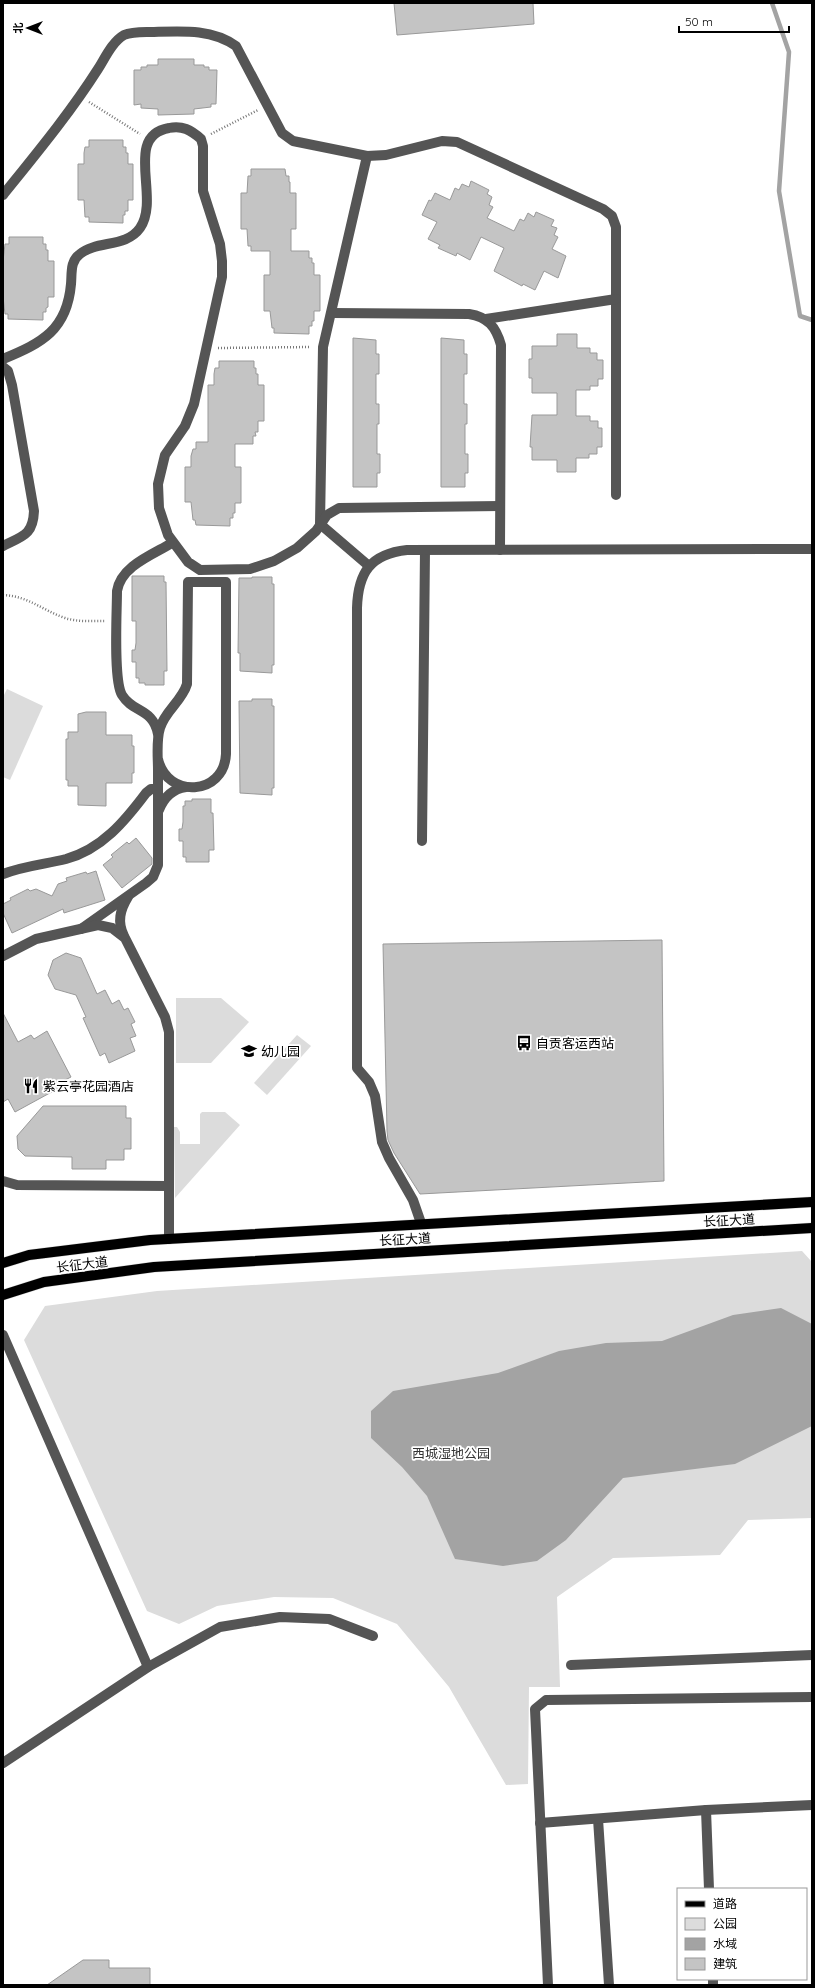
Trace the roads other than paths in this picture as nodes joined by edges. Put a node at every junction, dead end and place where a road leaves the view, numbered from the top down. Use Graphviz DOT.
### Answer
graph roads {
  1 [pos="367,156"];
  2 [pos="3,195"];
  3 [pos="616,299"];
  4 [pos="332,313"];
  5 [pos="486,319"];
  6 [pos="3,359"];
  7 [pos="3,367"];
  8 [pos="616,495"];
  9 [pos="321,498"];
  10 [pos="500,506"];
  11 [pos="339,508"];
  12 [pos="320,524"];
  13 [pos="172,543"];
  14 [pos="3,546"];
  15 [pos="812,549"];
  16 [pos="425,550"];
  17 [pos="500,550"];
  18 [pos="369,566"];
  19 [pos="226,570"];
  20 [pos="226,582"];
  21 [pos="158,734"];
  22 [pos="158,759"];
  23 [pos="186,787"];
  24 [pos="158,789"];
  25 [pos="158,814"];
  26 [pos="422,841"];
  27 [pos="3,874"];
  28 [pos="129,895"];
  29 [pos="81,929"];
  30 [pos="125,938"];
  31 [pos="3,956"];
  32 [pos="3,1181"];
  33 [pos="169,1186"];
  34 [pos="812,1198"];
  35 [pos="812,1202"];
  36 [pos="797,1203"];
  37 [pos="421,1223"];
  38 [pos="800,1228"];
  39 [pos="812,1228"];
  40 [pos="812,1233"];
  41 [pos="169,1239"];
  42 [pos="3,1261"];
  43 [pos="3,1295"];
  44 [pos="3,1335"];
  45 [pos="373,1636"];
  46 [pos="812,1655"];
  47 [pos="571,1665"];
  48 [pos="148,1667"];
  49 [pos="812,1697"];
  50 [pos="3,1763"];
  51 [pos="812,1804"];
  52 [pos="706,1810"];
  53 [pos="598,1819"];
  54 [pos="540,1824"];
  55 [pos="709,1888"];
  56 [pos="548,1985"];
  57 [pos="609,1985"];
  1 -- 2 [label="street"];
  1 -- 3 [label="street"];
  1 -- 4 [label="street"];
  3 -- 5 [label="street"];
  3 -- 8 [label="street"];
  4 -- 5 [label="street"];
  4 -- 9 [label="street"];
  5 -- 10 [label="street"];
  6 -- 13 [label="street"];
  7 -- 14 [label="street"];
  9 -- 11 [label="street"];
  9 -- 12 [label="street"];
  10 -- 11 [label="street"];
  10 -- 17 [label="street"];
  11 -- 12 [label="street"];
  12 -- 18 [label="street"];
  12 -- 19 [label="street"];
  13 -- 19 [label="street"];
  13 -- 21 [label="street"];
  15 -- 17 [label="street"];
  16 -- 17 [label="street"];
  16 -- 18 [label="street"];
  16 -- 26 [label="street"];
  18 -- 37 [label="street"];
  19 -- 20 [label="street"];
  20 -- 21 [label="street"];
  20 -- 23 [label="street"];
  21 -- 22 [label="street"];
  22 -- 23 [label="street"];
  22 -- 24 [label="street"];
  23 -- 25 [label="street"];
  24 -- 25 [label="street"];
  24 -- 27 [label="street"];
  25 -- 28 [label="street"];
  28 -- 29 [label="street"];
  28 -- 30 [label="street"];
  29 -- 30 [label="street"];
  29 -- 31 [label="street"];
  30 -- 33 [label="street"];
  32 -- 33 [label="street"];
  33 -- 41 [label="street"];
  34 -- 36 [label="main road"];
  35 -- 36 [label="main road, 长征大道"];
  36 -- 37 [label="main road, 长征大道"];
  37 -- 41 [label="main road, 长征大道"];
  38 -- 39 [label="main road, 长征大道"];
  38 -- 40 [label="main road"];
  38 -- 43 [label="main road, 长征大道"];
  41 -- 42 [label="main road, 长征大道"];
  44 -- 48 [label="street"];
  45 -- 48 [label="street"];
  46 -- 47 [label="street"];
  48 -- 50 [label="street"];
  49 -- 54 [label="street"];
  51 -- 52 [label="street"];
  52 -- 53 [label="street"];
  52 -- 55 [label="street"];
  53 -- 54 [label="street"];
  53 -- 57 [label="street"];
  54 -- 56 [label="street"];
}
